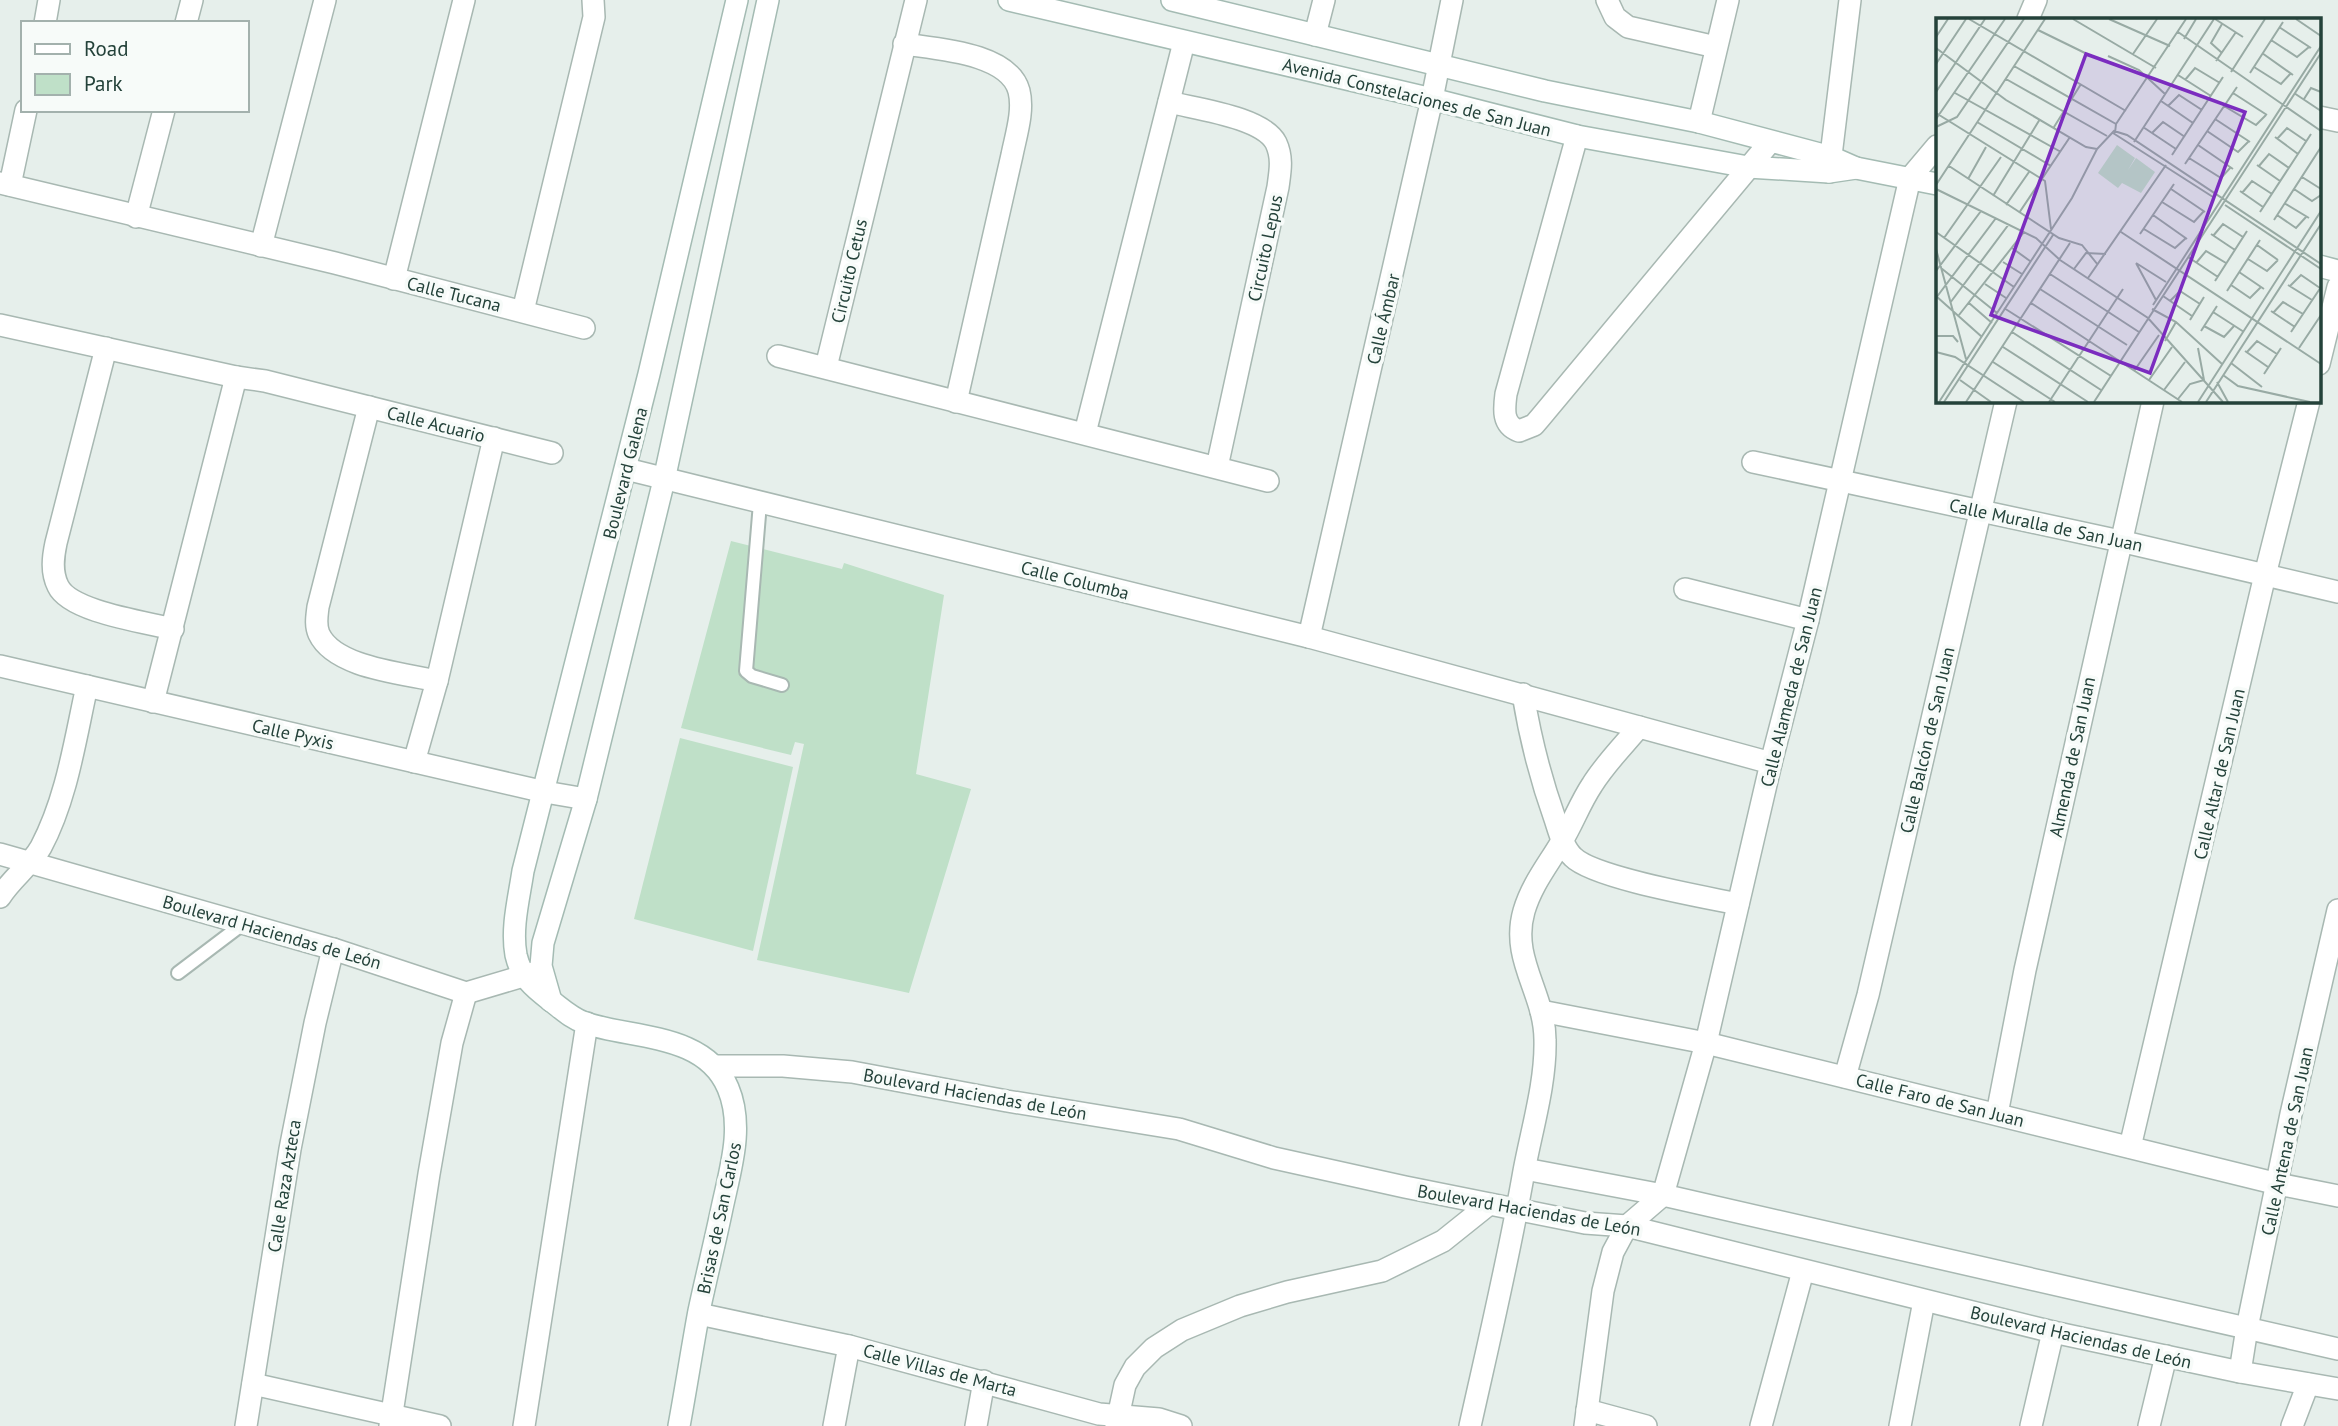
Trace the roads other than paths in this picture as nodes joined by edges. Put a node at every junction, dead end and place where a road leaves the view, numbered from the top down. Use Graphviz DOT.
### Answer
graph roads {
  1 [pos="50,0"];
  2 [pos="192,0"];
  3 [pos="325,0"];
  4 [pos="464,0"];
  5 [pos="593,0"];
  6 [pos="737,0"];
  7 [pos="768,0"];
  8 [pos="916,0"];
  9 [pos="1009,0"];
  10 [pos="1172,0"];
  11 [pos="1324,0"];
  12 [pos="1452,0"];
  13 [pos="1607,0"];
  14 [pos="1728,0"];
  15 [pos="1850,0"];
  16 [pos="2036,0"];
  17 [pos="2028,18"];
  18 [pos="45,21"];
  19 [pos="187,21"];
  20 [pos="1315,35"];
  21 [pos="1184,42"];
  22 [pos="905,44"];
  23 [pos="1716,47"];
  24 [pos="1439,66"];
  25 [pos="1432,99"];
  26 [pos="1169,102"];
  27 [pos="25,112"];
  28 [pos="163,112"];
  29 [pos="2320,117"];
  30 [pos="2338,121"];
  31 [pos="1699,122"];
  32 [pos="1577,136"];
  33 [pos="1770,142"];
  34 [pos="1936,147"];
  35 [pos="1830,165"];
  36 [pos="1748,167"];
  37 [pos="1910,178"];
  38 [pos="5,184"];
  39 [pos="1936,184"];
  40 [pos="136,217"];
  41 [pos="261,246"];
  42 [pos="2320,267"];
  43 [pos="2338,271"];
  44 [pos="394,279"];
  45 [pos="2331,293"];
  46 [pos="523,311"];
  47 [pos="0,325"];
  48 [pos="584,328"];
  49 [pos="106,348"];
  50 [pos="778,356"];
  51 [pos="2320,358"];
  52 [pos="826,368"];
  53 [pos="236,377"];
  54 [pos="956,402"];
  55 [pos="2006,402"];
  56 [pos="2153,402"];
  57 [pos="2309,402"];
  58 [pos="369,407"];
  59 [pos="1085,433"];
  60 [pos="494,438"];
  61 [pos="552,453"];
  62 [pos="1753,461"];
  63 [pos="1217,467"];
  64 [pos="625,469"];
  65 [pos="664,480"];
  66 [pos="1268,481"];
  67 [pos="1840,481"];
  68 [pos="760,503"];
  69 [pos="1979,510"];
  70 [pos="2120,541"];
  71 [pos="2265,575"];
  72 [pos="1685,589"];
  73 [pos="2338,592"];
  74 [pos="1808,620"];
  75 [pos="173,629"];
  76 [pos="1309,637"];
  77 [pos="0,666"];
  78 [pos="437,681"];
  79 [pos="782,685"];
  80 [pos="87,686"];
  81 [pos="1523,694"];
  82 [pos="153,702"];
  83 [pos="1639,727"];
  84 [pos="414,762"];
  85 [pos="1771,763"];
  86 [pos="545,792"];
  87 [pos="586,799"];
  88 [pos="1563,840"];
  89 [pos="0,855"];
  90 [pos="28,862"];
  91 [pos="0,897"];
  92 [pos="1738,904"];
  93 [pos="2338,910"];
  94 [pos="244,923"];
  95 [pos="333,948"];
  96 [pos="178,973"];
  97 [pos="533,973"];
  98 [pos="466,992"];
  99 [pos="1541,1011"];
  100 [pos="587,1023"];
  101 [pos="1706,1043"];
  102 [pos="715,1066"];
  103 [pos="1845,1077"];
  104 [pos="1997,1114"];
  105 [pos="2130,1147"];
  106 [pos="1525,1169"];
  107 [pos="2278,1184"];
  108 [pos="1662,1195"];
  109 [pos="2338,1196"];
  110 [pos="1488,1205"];
  111 [pos="1518,1210"];
  112 [pos="1627,1226"];
  113 [pos="1803,1271"];
  114 [pos="1924,1301"];
  115 [pos="699,1314"];
  116 [pos="2247,1328"];
  117 [pos="2053,1332"];
  118 [pos="849,1346"];
  119 [pos="2338,1349"];
  120 [pos="2166,1356"];
  121 [pos="2240,1372"];
  122 [pos="984,1381"];
  123 [pos="253,1384"];
  124 [pos="2308,1384"];
  125 [pos="2338,1390"];
  126 [pos="1586,1418"];
  127 [pos="390,1421"];
  128 [pos="1117,1421"];
  129 [pos="246,1426"];
  130 [pos="440,1426"];
  131 [pos="524,1426"];
  132 [pos="680,1426"];
  133 [pos="834,1426"];
  134 [pos="976,1426"];
  135 [pos="1181,1426"];
  136 [pos="1470,1426"];
  137 [pos="1646,1426"];
  138 [pos="1761,1426"];
  139 [pos="1900,1426"];
  140 [pos="2031,1426"];
  141 [pos="2149,1426"];
  142 [pos="2292,1426"];
  1 -- 18 [label="street"];
  2 -- 19 [label="street"];
  3 -- 41 [label="street"];
  4 -- 44 [label="street, Calle Tucana"];
  5 -- 46 [label="street, Calle Tucana"];
  6 -- 64 [label="street, Boulevard Galena"];
  7 -- 65 [label="street"];
  8 -- 22 [label="street, Circuito Cetus"];
  9 -- 21 [label="street, Avenida Constelaciones de San Juan"];
  10 -- 20 [label="street, Avenida Constelaciones de San Juan"];
  11 -- 20 [label="street"];
  12 -- 24 [label="street, Calle Ámbar"];
  13 -- 23 [label="street"];
  14 -- 23 [label="street"];
  15 -- 35 [label="street"];
  16 -- 17 [label="street"];
  20 -- 24 [label="street, Avenida Constelaciones de San Juan"];
  21 -- 25 [label="street, Avenida Constelaciones de San Juan"];
  21 -- 26 [label="street"];
  22 -- 52 [label="street, Circuito Cetus"];
  22 -- 54 [label="street"];
  23 -- 31 [label="street"];
  24 -- 25 [label="street, Calle Ámbar"];
  24 -- 31 [label="street, Avenida Constelaciones de San Juan"];
  25 -- 32 [label="street, Avenida Constelaciones de San Juan"];
  25 -- 76 [label="street, Calle Ámbar"];
  26 -- 59 [label="street"];
  26 -- 63 [label="street, Circuito Lepus"];
  27 -- 38 [label="street"];
  28 -- 40 [label="street"];
  29 -- 30 [label="street"];
  31 -- 33 [label="street, Avenida Constelaciones de San Juan"];
  32 -- 36 [label="street, Avenida Constelaciones de San Juan"];
  32 -- 36 [label="street"];
  33 -- 35 [label="street, Avenida Constelaciones de San Juan"];
  33 -- 36 [label="street"];
  34 -- 37 [label="street"];
  35 -- 36 [label="street, Avenida Constelaciones de San Juan"];
  35 -- 37 [label="street"];
  37 -- 39 [label="street"];
  37 -- 67 [label="street, Calle Alameda de San Juan"];
  38 -- 40 [label="street"];
  40 -- 41 [label="street"];
  41 -- 44 [label="street"];
  42 -- 43 [label="street"];
  44 -- 46 [label="street, Calle Tucana"];
  45 -- 51 [label="street"];
  46 -- 48 [label="street"];
  47 -- 49 [label="street"];
  49 -- 53 [label="street"];
  49 -- 75 [label="street"];
  50 -- 52 [label="street"];
  52 -- 54 [label="street"];
  53 -- 58 [label="street"];
  53 -- 75 [label="street"];
  54 -- 59 [label="street"];
  55 -- 69 [label="street, Calle Balcón de San Juan"];
  56 -- 70 [label="street, Almenda de San Juan"];
  57 -- 71 [label="street, Calle Altar de San Juan"];
  58 -- 60 [label="street, Calle Acuario"];
  58 -- 78 [label="street, Calle Acuario"];
  59 -- 63 [label="street"];
  60 -- 61 [label="street"];
  60 -- 78 [label="street, Calle Acuario"];
  62 -- 67 [label="street, Calle Muralla de San Juan"];
  63 -- 66 [label="street"];
  64 -- 65 [label="street, Calle Columba"];
  64 -- 86 [label="street, Boulevard Galena"];
  65 -- 68 [label="street, Calle Columba"];
  65 -- 87 [label="street"];
  67 -- 69 [label="street, Calle Muralla de San Juan"];
  67 -- 74 [label="street, Calle Alameda de San Juan"];
  68 -- 76 [label="street, Calle Columba"];
  68 -- 79 [label="lane"];
  69 -- 70 [label="street, Calle Muralla de San Juan"];
  69 -- 103 [label="street, Calle Balcón de San Juan"];
  70 -- 71 [label="street, Calle Muralla de San Juan"];
  70 -- 104 [label="street, Almenda de San Juan"];
  71 -- 73 [label="street, Calle Muralla de San Juan"];
  71 -- 105 [label="street, Calle Altar de San Juan"];
  72 -- 74 [label="street"];
  74 -- 85 [label="street, Calle Alameda de San Juan"];
  75 -- 82 [label="street"];
  76 -- 81 [label="street, Calle Columba"];
  77 -- 80 [label="street, Calle Pyxis"];
  78 -- 84 [label="street, Calle Acuario"];
  80 -- 82 [label="street, Calle Pyxis"];
  80 -- 90 [label="street"];
  81 -- 83 [label="street, Calle Columba"];
  81 -- 88 [label="street"];
  82 -- 84 [label="street, Calle Pyxis"];
  83 -- 85 [label="street, Calle Columba"];
  83 -- 88 [label="street"];
  84 -- 86 [label="street, Calle Pyxis"];
  85 -- 92 [label="street, Calle Alameda de San Juan"];
  86 -- 87 [label="street, Calle Pyxis"];
  86 -- 97 [label="street, Boulevard Galena"];
  87 -- 97 [label="street"];
  88 -- 92 [label="street"];
  88 -- 99 [label="street"];
  89 -- 90 [label="street, Boulevard Haciendas de León"];
  90 -- 91 [label="street"];
  90 -- 94 [label="street, Boulevard Haciendas de León"];
  92 -- 101 [label="street, Calle Alameda de San Juan"];
  93 -- 107 [label="street, Calle Antena de San Juan"];
  94 -- 95 [label="street, Boulevard Haciendas de León"];
  94 -- 96 [label="lane"];
  95 -- 98 [label="street, Boulevard Haciendas de León"];
  95 -- 123 [label="street, Calle Raza Azteca"];
  97 -- 98 [label="street"];
  97 -- 100 [label="street"];
  98 -- 127 [label="street"];
  99 -- 101 [label="street, Calle Faro de San Juan"];
  99 -- 106 [label="street"];
  100 -- 102 [label="street"];
  100 -- 131 [label="street"];
  101 -- 103 [label="street, Calle Faro de San Juan"];
  101 -- 108 [label="street, Calle Alameda de San Juan"];
  102 -- 110 [label="street, Boulevard Haciendas de León"];
  102 -- 115 [label="street, Brisas de San Carlos"];
  103 -- 104 [label="street, Calle Faro de San Juan"];
  104 -- 105 [label="street, Calle Faro de San Juan"];
  105 -- 107 [label="street, Calle Faro de San Juan"];
  106 -- 108 [label="street"];
  106 -- 111 [label="street"];
  107 -- 109 [label="street, Calle Faro de San Juan"];
  107 -- 116 [label="street, Calle Antena de San Juan"];
  108 -- 112 [label="street"];
  108 -- 116 [label="street"];
  110 -- 111 [label="street, Boulevard Haciendas de León"];
  110 -- 128 [label="street"];
  111 -- 112 [label="street, Boulevard Haciendas de León"];
  111 -- 136 [label="street"];
  112 -- 113 [label="street, Boulevard Haciendas de León"];
  112 -- 126 [label="street"];
  113 -- 114 [label="street, Boulevard Haciendas de León"];
  113 -- 138 [label="street"];
  114 -- 117 [label="street, Boulevard Haciendas de León"];
  114 -- 139 [label="street"];
  115 -- 118 [label="street, Calle Villas de Marta"];
  115 -- 132 [label="street, Brisas de San Carlos"];
  116 -- 119 [label="street"];
  116 -- 121 [label="street, Calle Antena de San Juan"];
  117 -- 120 [label="street, Boulevard Haciendas de León"];
  117 -- 140 [label="street"];
  118 -- 122 [label="street, Calle Villas de Marta"];
  118 -- 133 [label="street"];
  120 -- 121 [label="street, Boulevard Haciendas de León"];
  120 -- 141 [label="street"];
  121 -- 124 [label="street, Boulevard Haciendas de León"];
  122 -- 128 [label="street, Calle Villas de Marta"];
  122 -- 134 [label="street"];
  123 -- 127 [label="street"];
  123 -- 129 [label="street, Calle Raza Azteca"];
  124 -- 125 [label="street, Boulevard Haciendas de León"];
  124 -- 142 [label="street"];
  126 -- 137 [label="street"];
  127 -- 130 [label="street"];
  128 -- 135 [label="street, Calle Villas de Marta"];
}
